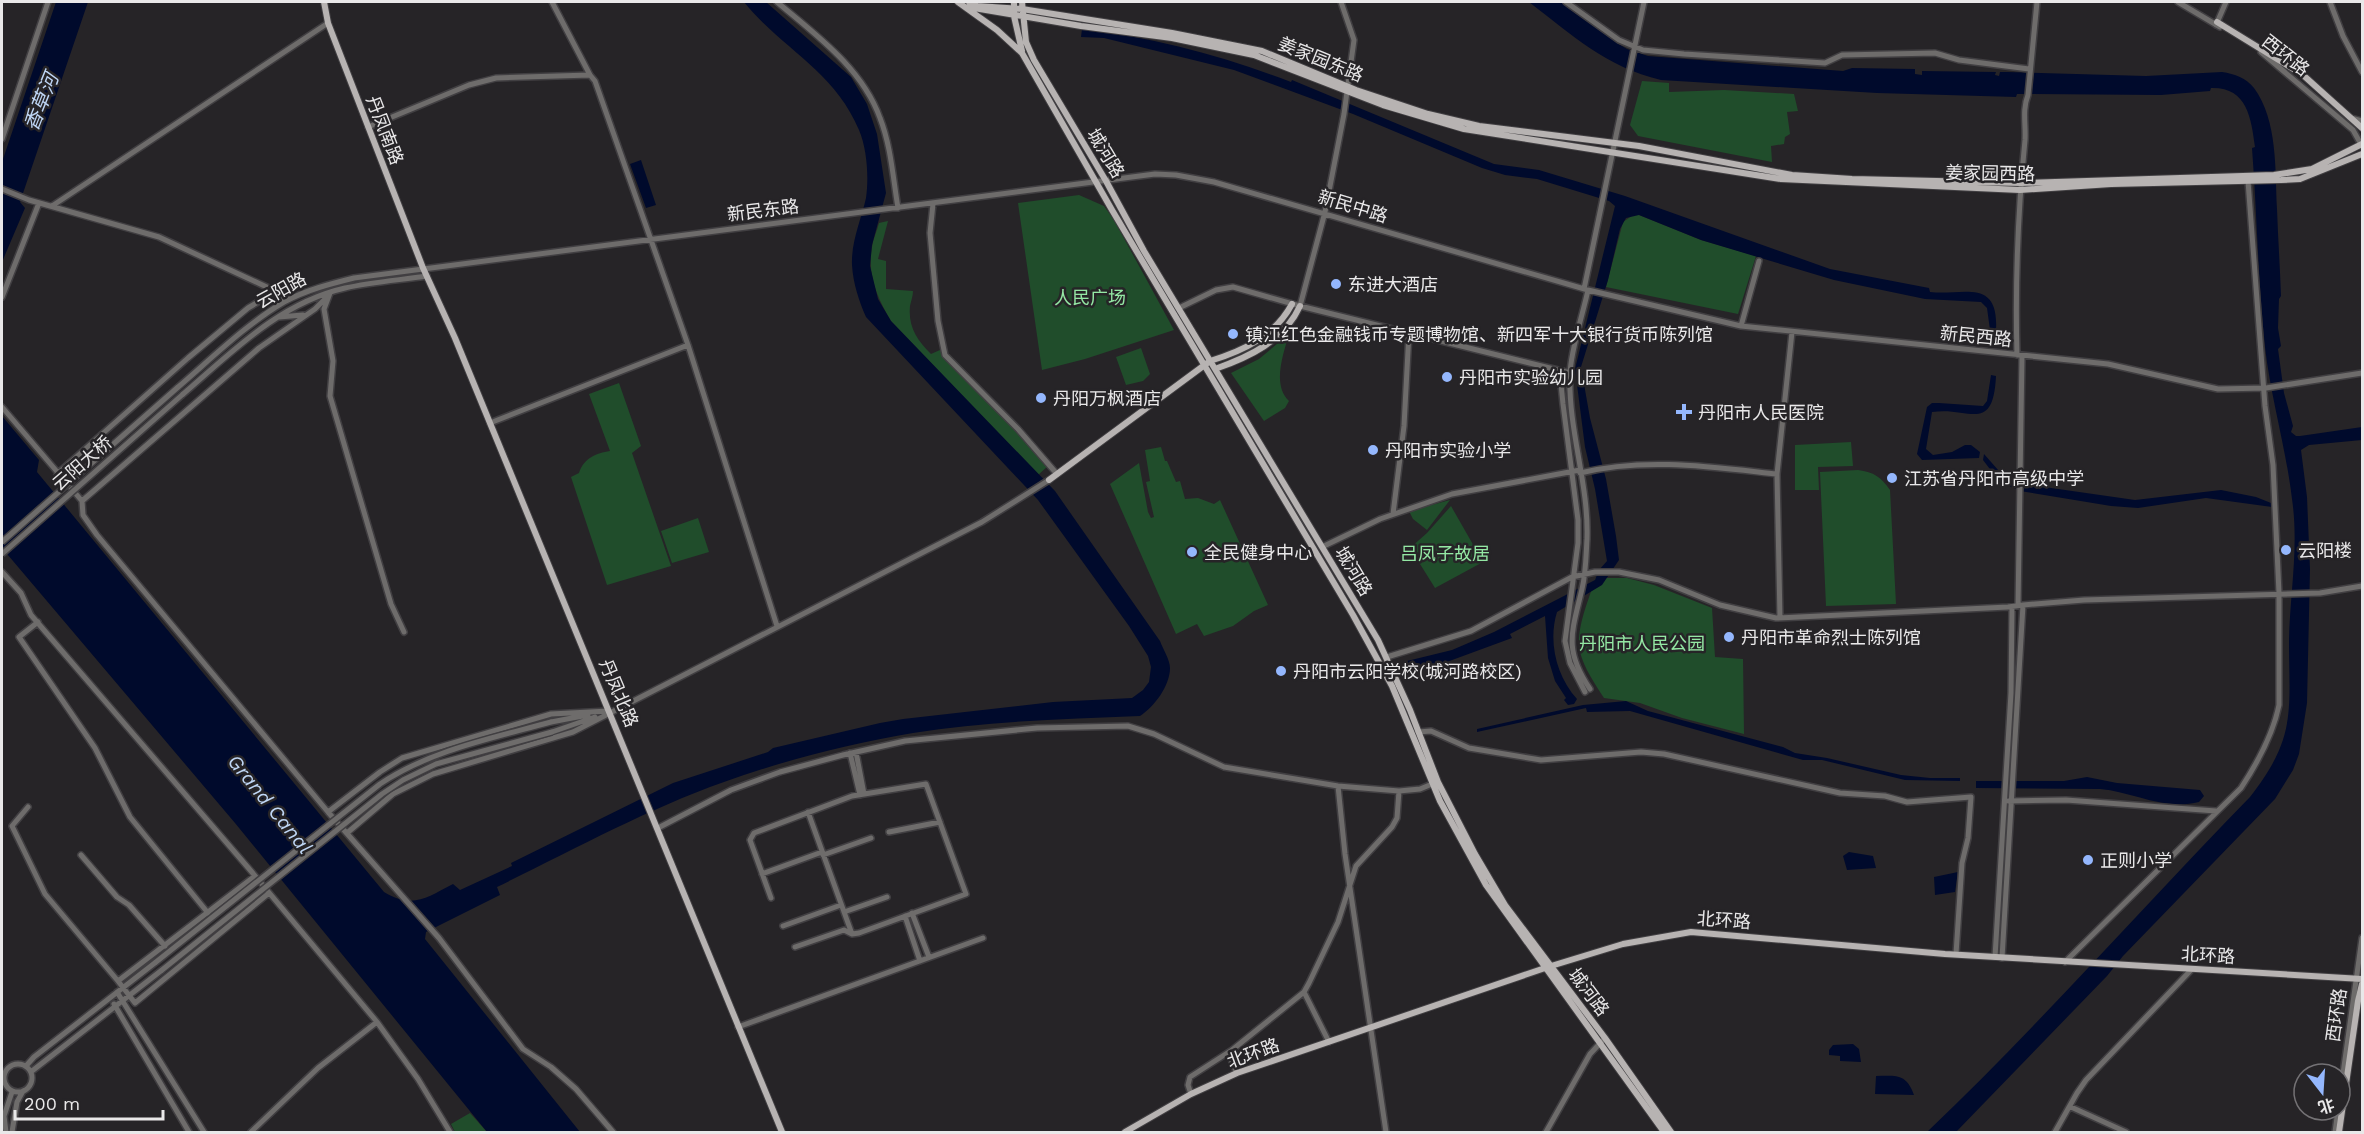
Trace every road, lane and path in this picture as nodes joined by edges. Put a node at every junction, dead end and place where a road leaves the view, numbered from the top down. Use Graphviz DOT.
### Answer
graph roads {
  1 [pos="48,2"];
  2 [pos="324,2"];
  3 [pos="552,2"];
  4 [pos="777,2"];
  5 [pos="958,2"];
  6 [pos="985,2"];
  7 [pos="1341,2"];
  8 [pos="1566,2"];
  9 [pos="1644,2"];
  10 [pos="2037,2"];
  11 [pos="2178,2"];
  12 [pos="2226,2"];
  13 [pos="2330,2"];
  14 [pos="971,4"];
  15 [pos="1022,5"];
  16 [pos="1014,9"];
  17 [pos="1022,17"];
  18 [pos="328,23"];
  19 [pos="2216,23"];
  20 [pos="1634,48"];
  21 [pos="1022,53"];
  22 [pos="2029,69"];
  23 [pos="2362,72"];
  24 [pos="590,75"];
  25 [pos="1347,89"];
  26 [pos="2351,118"];
  27 [pos="2362,121"];
  28 [pos="368,127"];
  29 [pos="2362,128"];
  30 [pos="2,138"];
  31 [pos="1616,142"];
  32 [pos="2362,145"];
  33 [pos="1614,151"];
  34 [pos="2362,154"];
  35 [pos="2278,178"];
  36 [pos="2252,179"];
  37 [pos="1106,181"];
  38 [pos="1096,182"];
  39 [pos="2020,186"];
  40 [pos="2,189"];
  41 [pos="39,203"];
  42 [pos="933,204"];
  43 [pos="52,206"];
  44 [pos="898,208"];
  45 [pos="1325,212"];
  46 [pos="650,239"];
  47 [pos="1759,261"];
  48 [pos="423,268"];
  49 [pos="427,276"];
  50 [pos="1588,290"];
  51 [pos="275,292"];
  52 [pos="330,293"];
  53 [pos="2,297"];
  54 [pos="286,301"];
  55 [pos="1296,305"];
  56 [pos="1179,308"];
  57 [pos="324,309"];
  58 [pos="306,314"];
  59 [pos="278,317"];
  60 [pos="1741,326"];
  61 [pos="1409,332"];
  62 [pos="1792,332"];
  63 [pos="688,345"];
  64 [pos="2019,356"];
  65 [pos="1210,361"];
  66 [pos="1203,366"];
  67 [pos="1215,369"];
  68 [pos="1566,372"];
  69 [pos="2362,373"];
  70 [pos="177,388"];
  71 [pos="2265,388"];
  72 [pos="182,396"];
  73 [pos="2,407"];
  74 [pos="490,423"];
  75 [pos="1573,472"];
  76 [pos="1580,472"];
  77 [pos="57,474"];
  78 [pos="1057,474"];
  79 [pos="1777,474"];
  80 [pos="1049,480"];
  81 [pos="82,501"];
  82 [pos="1392,514"];
  83 [pos="2,542"];
  84 [pos="1322,547"];
  85 [pos="2,554"];
  86 [pos="2,572"];
  87 [pos="1584,574"];
  88 [pos="1574,577"];
  89 [pos="2362,586"];
  90 [pos="2279,593"];
  91 [pos="2018,606"];
  92 [pos="1780,618"];
  93 [pos="38,622"];
  94 [pos="777,626"];
  95 [pos="404,632"];
  96 [pos="1387,657"];
  97 [pos="610,711"];
  98 [pos="1418,732"];
  99 [pos="853,753"];
  100 [pos="1435,783"];
  101 [pos="1338,786"];
  102 [pos="1399,791"];
  103 [pos="862,795"];
  104 [pos="2003,801"];
  105 [pos="2011,801"];
  106 [pos="28,807"];
  107 [pos="2216,811"];
  108 [pos="328,812"];
  109 [pos="808,812"];
  110 [pos="940,822"];
  111 [pos="658,828"];
  112 [pos="889,832"];
  113 [pos="347,833"];
  114 [pos="871,838"];
  115 [pos="823,854"];
  116 [pos="81,855"];
  117 [pos="762,874"];
  118 [pos="255,876"];
  119 [pos="1351,882"];
  120 [pos="270,893"];
  121 [pos="888,897"];
  122 [pos="771,898"];
  123 [pos="841,905"];
  124 [pos="844,912"];
  125 [pos="912,913"];
  126 [pos="208,914"];
  127 [pos="905,916"];
  128 [pos="783,926"];
  129 [pos="852,934"];
  130 [pos="983,938"];
  131 [pos="2362,938"];
  132 [pos="165,946"];
  133 [pos="795,947"];
  134 [pos="1956,954"];
  135 [pos="929,957"];
  136 [pos="1998,957"];
  137 [pos="920,961"];
  138 [pos="2065,962"];
  139 [pos="1548,967"];
  140 [pos="2192,969"];
  141 [pos="2359,978"];
  142 [pos="118,981"];
  143 [pos="2362,984"];
  144 [pos="120,990"];
  145 [pos="1304,992"];
  146 [pos="126,997"];
  147 [pos="109,998"];
  148 [pos="115,1006"];
  149 [pos="377,1022"];
  150 [pos="738,1027"];
  151 [pos="1371,1027"];
  152 [pos="1602,1041"];
  153 [pos="1329,1042"];
  154 [pos="1232,1050"];
  155 [pos="2345,1062"];
  156 [pos="26,1065"];
  157 [pos="32,1071"];
  158 [pos="3,1072"];
  159 [pos="1237,1073"];
  160 [pos="7,1088"];
  161 [pos="23,1090"];
  162 [pos="1191,1094"];
  163 [pos="2,1095"];
  164 [pos="2071,1107"];
  165 [pos="6,1132"];
  166 [pos="12,1132"];
  167 [pos="189,1132"];
  168 [pos="204,1132"];
  169 [pos="251,1132"];
  170 [pos="450,1132"];
  171 [pos="613,1132"];
  172 [pos="782,1132"];
  173 [pos="1125,1132"];
  174 [pos="1386,1132"];
  175 [pos="1546,1132"];
  176 [pos="1664,1132"];
  177 [pos="1671,1132"];
  178 [pos="2055,1132"];
  179 [pos="2126,1132"];
  180 [pos="2337,1132"];
  1 -- 30 [label="street"];
  2 -- 18 [label="main road, 丹凤南路"];
  3 -- 24 [label="street"];
  4 -- 44 [label="street"];
  5 -- 14 [label="main road"];
  6 -- 14 [label="main road"];
  7 -- 25 [label="street"];
  8 -- 20 [label="street"];
  9 -- 20 [label="street"];
  10 -- 22 [label="street"];
  11 -- 19 [label="street, 西环路"];
  12 -- 19 [label="street"];
  13 -- 23 [label="street"];
  14 -- 16 [label="main road"];
  14 -- 21 [label="main road, 城河路"];
  15 -- 16 [label="main road, 姜家园东路"];
  15 -- 17 [label="main road, 城河路"];
  15 -- 25 [label="main road, 姜家园东路"];
  16 -- 17 [label="main road, 姜家园东路"];
  16 -- 21 [label="main road, 城河路"];
  17 -- 25 [label="main road, 姜家园东路"];
  17 -- 37 [label="main road, 城河路"];
  18 -- 28 [label="main road, 丹凤南路"];
  18 -- 43 [label="street"];
  19 -- 26 [label="main road, 西环路"];
  19 -- 32 [label="street, 西环路"];
  20 -- 22 [label="street"];
  20 -- 31 [label="street"];
  21 -- 38 [label="main road, 城河路"];
  22 -- 39 [label="street"];
  24 -- 28 [label="street"];
  24 -- 46 [label="street"];
  25 -- 31 [label="main road, 姜家园东路"];
  25 -- 33 [label="main road, 姜家园东路"];
  25 -- 45 [label="street"];
  26 -- 27 [label="street"];
  26 -- 29 [label="main road, 西环路"];
  28 -- 48 [label="main road, 丹凤南路"];
  31 -- 33 [label="street"];
  31 -- 39 [label="main road, 姜家园西路"];
  32 -- 35 [label="main road, 姜家园西路"];
  33 -- 39 [label="main road, 姜家园西路"];
  33 -- 50 [label="street"];
  34 -- 35 [label="main road, 姜家园西路"];
  35 -- 36 [label="main road, 姜家园西路"];
  36 -- 39 [label="main road, 姜家园西路"];
  36 -- 71 [label="street"];
  37 -- 38 [label="street, 新民东路"];
  37 -- 45 [label="street, 新民中路"];
  37 -- 56 [label="main road, 城河路"];
  38 -- 42 [label="street, 新民东路"];
  38 -- 66 [label="main road, 城河路"];
  39 -- 64 [label="street"];
  40 -- 41 [label="street"];
  41 -- 43 [label="street"];
  41 -- 53 [label="street"];
  42 -- 44 [label="street, 新民东路"];
  42 -- 78 [label="street"];
  43 -- 51 [label="street"];
  44 -- 46 [label="street, 新民东路"];
  45 -- 50 [label="street, 新民中路"];
  45 -- 55 [label="street"];
  46 -- 48 [label="street, 新民东路"];
  46 -- 63 [label="street"];
  47 -- 60 [label="street"];
  48 -- 49 [label="main road, 丹凤北路"];
  48 -- 54 [label="street, 云阳路"];
  49 -- 52 [label="street, 云阳路"];
  49 -- 74 [label="main road, 丹凤北路"];
  50 -- 60 [label="street, 新民西路"];
  50 -- 68 [label="street"];
  51 -- 54 [label="street"];
  51 -- 77 [label="street"];
  52 -- 57 [label="street"];
  52 -- 58 [label="street"];
  52 -- 59 [label="street, 云阳路"];
  54 -- 70 [label="street, 云阳路"];
  55 -- 56 [label="street"];
  55 -- 61 [label="street"];
  55 -- 65 [label="main road"];
  55 -- 67 [label="main road"];
  56 -- 65 [label="main road, 城河路"];
  57 -- 58 [label="street"];
  57 -- 95 [label="street"];
  58 -- 59 [label="street"];
  58 -- 81 [label="street"];
  59 -- 72 [label="street, 云阳路"];
  60 -- 62 [label="street, 新民西路"];
  61 -- 68 [label="street"];
  61 -- 82 [label="street"];
  62 -- 64 [label="street, 新民西路"];
  62 -- 79 [label="street"];
  63 -- 74 [label="street"];
  63 -- 94 [label="street"];
  64 -- 71 [label="street, 新民西路"];
  64 -- 91 [label="street"];
  65 -- 66 [label="main road"];
  65 -- 67 [label="main road, 城河路"];
  66 -- 78 [label="main road"];
  66 -- 100 [label="main road, 城河路"];
  67 -- 84 [label="main road, 城河路"];
  68 -- 75 [label="street"];
  68 -- 76 [label="street"];
  69 -- 71 [label="street, 新民西路"];
  70 -- 83 [label="street, 云阳大桥, bridge"];
  71 -- 90 [label="street"];
  72 -- 85 [label="street, 云阳大桥, bridge"];
  73 -- 77 [label="street"];
  74 -- 97 [label="main road, 丹凤北路"];
  75 -- 76 [label="street"];
  75 -- 82 [label="street"];
  75 -- 88 [label="street"];
  76 -- 79 [label="street"];
  76 -- 87 [label="street"];
  77 -- 81 [label="street"];
  78 -- 80 [label="main road"];
  79 -- 92 [label="street"];
  80 -- 94 [label="street"];
  81 -- 108 [label="street"];
  82 -- 84 [label="street"];
  84 -- 96 [label="main road, 城河路"];
  86 -- 93 [label="street"];
  87 -- 88 [label="street"];
  87 -- 88 [label="street"];
  87 -- 92 [label="street"];
  88 -- 96 [label="street"];
  89 -- 90 [label="street"];
  90 -- 91 [label="street"];
  90 -- 107 [label="street"];
  91 -- 92 [label="street"];
  91 -- 104 [label="street"];
  91 -- 105 [label="street"];
  93 -- 118 [label="street"];
  93 -- 126 [label="street"];
  94 -- 97 [label="street"];
  96 -- 98 [label="main road, 城河路"];
  97 -- 108 [label="street"];
  97 -- 111 [label="main road, 丹凤北路"];
  97 -- 113 [label="street"];
  97 -- 144 [label="street, bridge"];
  97 -- 146 [label="street, bridge"];
  98 -- 100 [label="main road, 城河路"];
  98 -- 134 [label="street"];
  99 -- 101 [label="street"];
  99 -- 103 [label="street"];
  99 -- 111 [label="street"];
  100 -- 102 [label="street"];
  100 -- 139 [label="main road, 城河路"];
  101 -- 102 [label="street"];
  101 -- 119 [label="street"];
  102 -- 119 [label="street"];
  103 -- 109 [label="street"];
  103 -- 110 [label="street"];
  104 -- 105 [label="street"];
  104 -- 136 [label="street"];
  105 -- 107 [label="street"];
  105 -- 136 [label="street"];
  106 -- 142 [label="street"];
  107 -- 138 [label="street"];
  108 -- 113 [label="street"];
  109 -- 115 [label="street"];
  109 -- 117 [label="street"];
  110 -- 112 [label="street"];
  110 -- 125 [label="street"];
  111 -- 150 [label="main road, 丹凤北路"];
  113 -- 171 [label="street"];
  114 -- 115 [label="street"];
  115 -- 117 [label="street"];
  115 -- 123 [label="street"];
  116 -- 132 [label="street"];
  117 -- 122 [label="street"];
  118 -- 120 [label="street"];
  118 -- 126 [label="street"];
  119 -- 145 [label="street"];
  119 -- 151 [label="street"];
  120 -- 146 [label="street"];
  120 -- 149 [label="street"];
  121 -- 124 [label="street"];
  123 -- 124 [label="street"];
  123 -- 128 [label="street"];
  124 -- 129 [label="street"];
  125 -- 127 [label="street"];
  125 -- 135 [label="street"];
  126 -- 132 [label="street"];
  127 -- 129 [label="street"];
  127 -- 137 [label="street"];
  129 -- 133 [label="street"];
  130 -- 135 [label="street"];
  131 -- 141 [label="street, 西环路"];
  132 -- 142 [label="street"];
  134 -- 136 [label="main road, 北环路"];
  134 -- 139 [label="main road, 北环路"];
  135 -- 137 [label="street"];
  136 -- 138 [label="main road, 北环路"];
  137 -- 150 [label="street"];
  138 -- 140 [label="main road, 北环路"];
  139 -- 151 [label="main road, 北环路"];
  139 -- 152 [label="main road, 城河路"];
  140 -- 141 [label="main road, 北环路"];
  140 -- 164 [label="street"];
  141 -- 155 [label="street, 西环路"];
  142 -- 144 [label="street"];
  143 -- 180 [label="main road, 西环路"];
  144 -- 146 [label="street"];
  144 -- 147 [label="street"];
  145 -- 153 [label="street"];
  145 -- 154 [label="street"];
  146 -- 148 [label="street"];
  146 -- 168 [label="street"];
  147 -- 148 [label="street"];
  147 -- 156 [label="street"];
  148 -- 157 [label="street"];
  148 -- 167 [label="street"];
  149 -- 169 [label="street"];
  149 -- 170 [label="street"];
  150 -- 172 [label="main road, 丹凤北路"];
  151 -- 153 [label="main road, 北环路"];
  151 -- 174 [label="street"];
  152 -- 175 [label="street"];
  152 -- 176 [label="main road, 城河路"];
  152 -- 177 [label="main road, 城河路"];
  153 -- 159 [label="main road, 北环路"];
  154 -- 159 [label="street"];
  154 -- 162 [label="street"];
  156 -- 157 [label="street"];
  156 -- 158 [label="street"];
  157 -- 161 [label="street"];
  158 -- 160 [label="street"];
  159 -- 162 [label="main road, 北环路"];
  160 -- 161 [label="street"];
  160 -- 163 [label="street"];
  160 -- 165 [label="street"];
  161 -- 166 [label="street"];
  162 -- 173 [label="main road, 北环路"];
  164 -- 178 [label="street"];
  164 -- 179 [label="street"];
}
